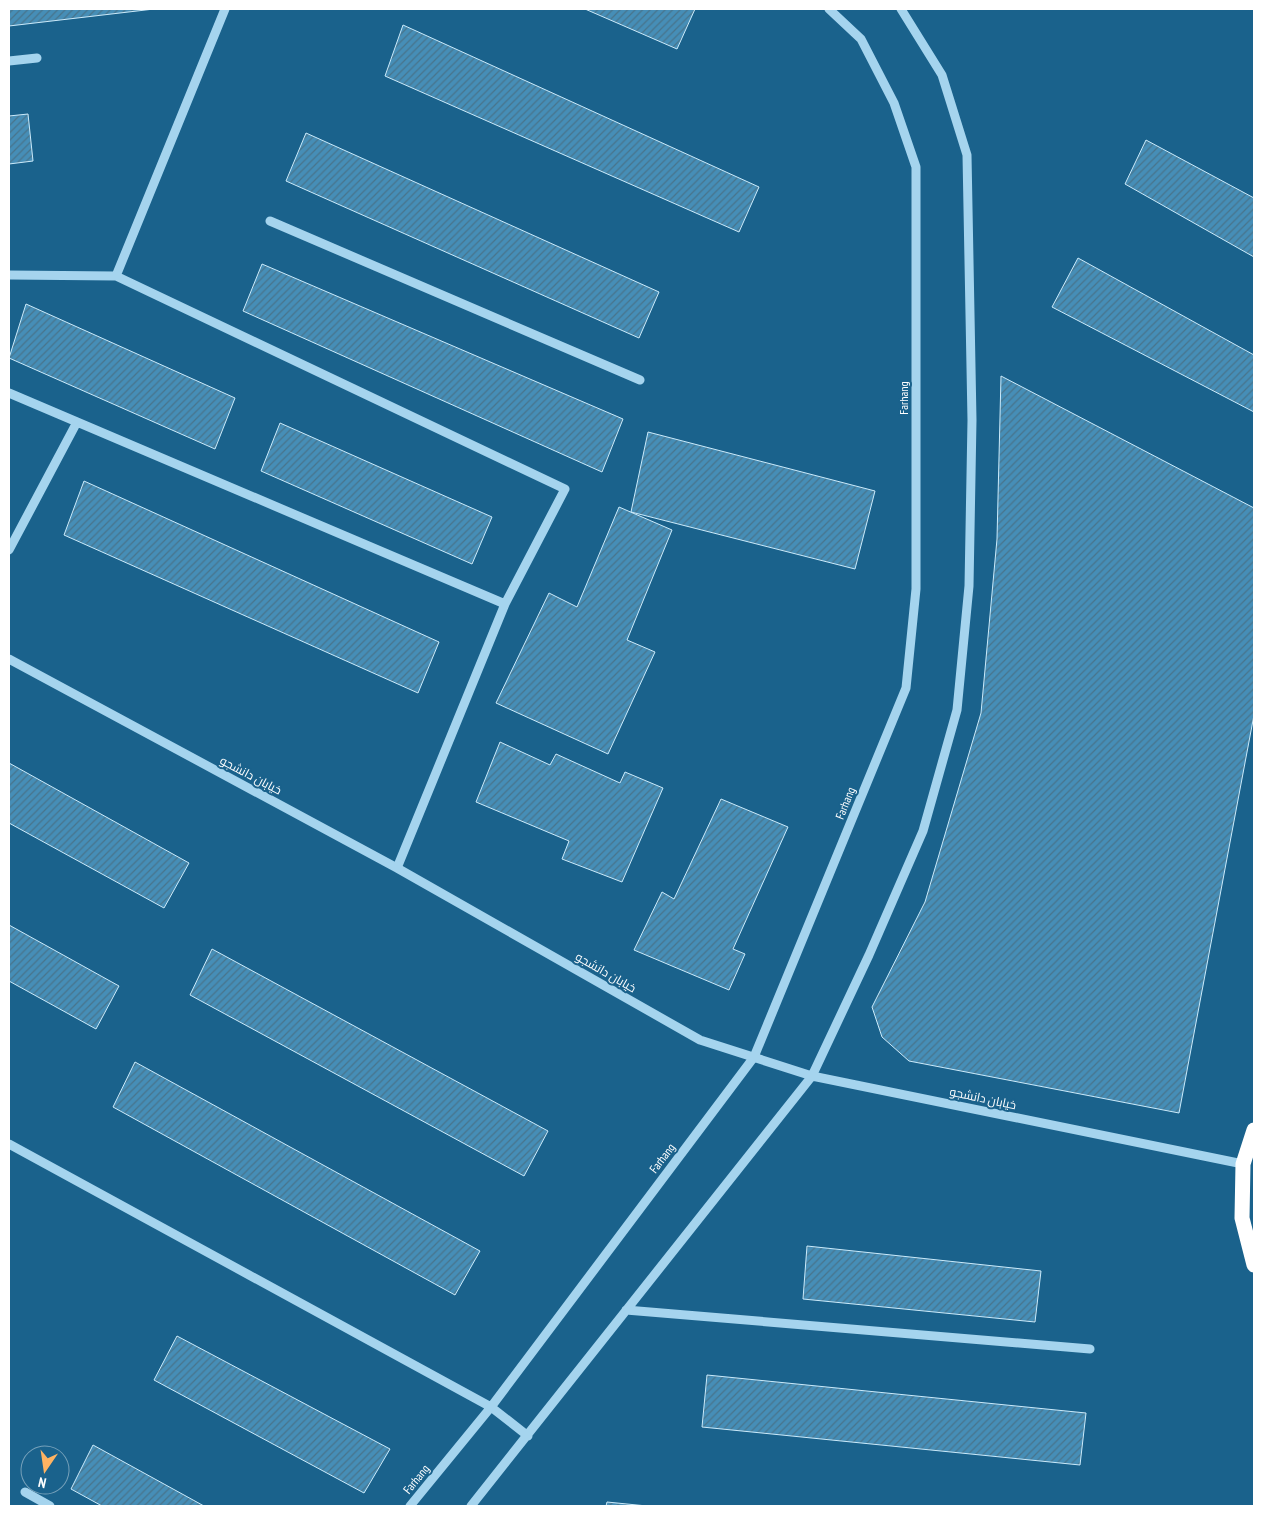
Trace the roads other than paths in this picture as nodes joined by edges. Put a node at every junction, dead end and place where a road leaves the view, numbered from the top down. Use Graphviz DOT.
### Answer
graph roads {
  1 [pos="226,9"];
  2 [pos="829,9"];
  3 [pos="901,9"];
  4 [pos="37,58"];
  5 [pos="9,60"];
  6 [pos="270,221"];
  7 [pos="9,275"];
  8 [pos="116,276"];
  9 [pos="640,380"];
  10 [pos="9,393"];
  11 [pos="77,422"];
  12 [pos="9,550"];
  13 [pos="505,604"];
  14 [pos="9,659"];
  15 [pos="397,868"];
  16 [pos="754,1057"];
  17 [pos="812,1076"];
  18 [pos="1254,1130"];
  19 [pos="9,1144"];
  20 [pos="1244,1164"];
  21 [pos="1254,1265"];
  22 [pos="626,1310"];
  23 [pos="1090,1349"];
  24 [pos="491,1407"];
  25 [pos="528,1436"];
  26 [pos="30,1495"];
  27 [pos="50,1506"];
  28 [pos="410,1506"];
  29 [pos="471,1506"];
  1 -- 8 [label="street"];
  2 -- 16 [label="street, Farhang"];
  3 -- 17 [label="street"];
  4 -- 5 [label="street"];
  6 -- 9 [label="street"];
  7 -- 8 [label="street"];
  8 -- 13 [label="street"];
  10 -- 11 [label="street"];
  11 -- 12 [label="street"];
  11 -- 13 [label="street"];
  13 -- 15 [label="street"];
  14 -- 15 [label="street, خیابان دانشجو"];
  15 -- 16 [label="street, خیابان دانشجو"];
  16 -- 17 [label="street, خیابان دانشجو"];
  16 -- 24 [label="street, Farhang"];
  17 -- 20 [label="street, خیابان دانشجو"];
  17 -- 22 [label="street"];
  18 -- 20 [label="highway"];
  19 -- 24 [label="street"];
  20 -- 21 [label="highway"];
  22 -- 23 [label="street"];
  22 -- 25 [label="street"];
  24 -- 25 [label="street"];
  24 -- 28 [label="street, Farhang"];
  25 -- 29 [label="street"];
  26 -- 27 [label="street"];
}
